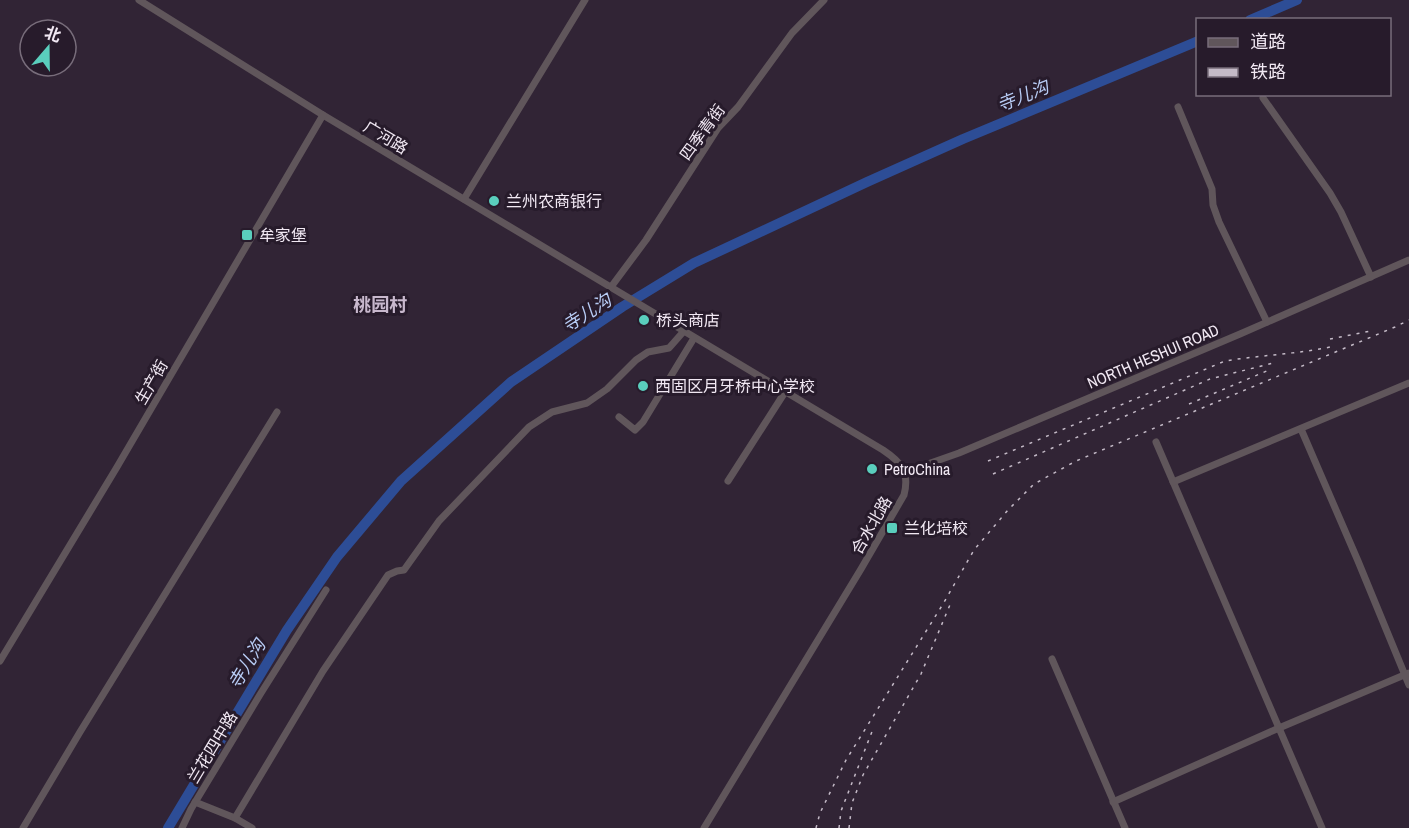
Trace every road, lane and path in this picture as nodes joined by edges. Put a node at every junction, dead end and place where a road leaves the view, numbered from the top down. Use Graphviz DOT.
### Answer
graph roads {
  1 [pos="139,0"];
  2 [pos="585,0"];
  3 [pos="824,0"];
  4 [pos="1263,98"];
  5 [pos="1178,107"];
  6 [pos="322,115"];
  7 [pos="464,199"];
  8 [pos="1409,260"];
  9 [pos="1371,277"];
  10 [pos="611,287"];
  11 [pos="1267,322"];
  12 [pos="684,331"];
  13 [pos="694,338"];
  14 [pos="1409,383"];
  15 [pos="785,392"];
  16 [pos="277,412"];
  17 [pos="619,417"];
  18 [pos="1301,429"];
  19 [pos="1156,442"];
  20 [pos="905,472"];
  21 [pos="728,482"];
  22 [pos="1173,482"];
  23 [pos="326,590"];
  24 [pos="1052,659"];
  25 [pos="0,661"];
  26 [pos="1407,674"];
  27 [pos="1409,685"];
  28 [pos="1280,728"];
  29 [pos="195,802"];
  30 [pos="1113,802"];
  31 [pos="235,818"];
  32 [pos="23,828"];
  33 [pos="182,828"];
  34 [pos="252,828"];
  35 [pos="704,828"];
  36 [pos="1125,828"];
  37 [pos="1322,828"];
  1 -- 6 [label="street, 广河路"];
  2 -- 7 [label="street"];
  3 -- 10 [label="street, 四季青街"];
  4 -- 9 [label="street"];
  5 -- 11 [label="street"];
  6 -- 7 [label="street, 广河路"];
  6 -- 25 [label="street, 生产街"];
  7 -- 10 [label="street, 广河路"];
  8 -- 9 [label="street, NORTH HESHUI ROAD"];
  9 -- 11 [label="street, NORTH HESHUI ROAD"];
  10 -- 12 [label="street, 广河路"];
  11 -- 20 [label="street, NORTH HESHUI ROAD"];
  12 -- 13 [label="street"];
  12 -- 31 [label="street"];
  13 -- 15 [label="street"];
  13 -- 17 [label="street"];
  14 -- 18 [label="street"];
  15 -- 20 [label="street"];
  15 -- 21 [label="street"];
  16 -- 32 [label="street"];
  18 -- 22 [label="street"];
  18 -- 26 [label="street"];
  19 -- 22 [label="street"];
  20 -- 35 [label="street, 合水北路"];
  22 -- 28 [label="street"];
  23 -- 29 [label="street, 兰花四中路"];
  24 -- 30 [label="street"];
  26 -- 27 [label="street"];
  26 -- 28 [label="street"];
  28 -- 30 [label="street"];
  28 -- 37 [label="street"];
  29 -- 31 [label="street"];
  29 -- 33 [label="street, 兰花四中路"];
  30 -- 36 [label="street"];
  31 -- 34 [label="street"];
}
